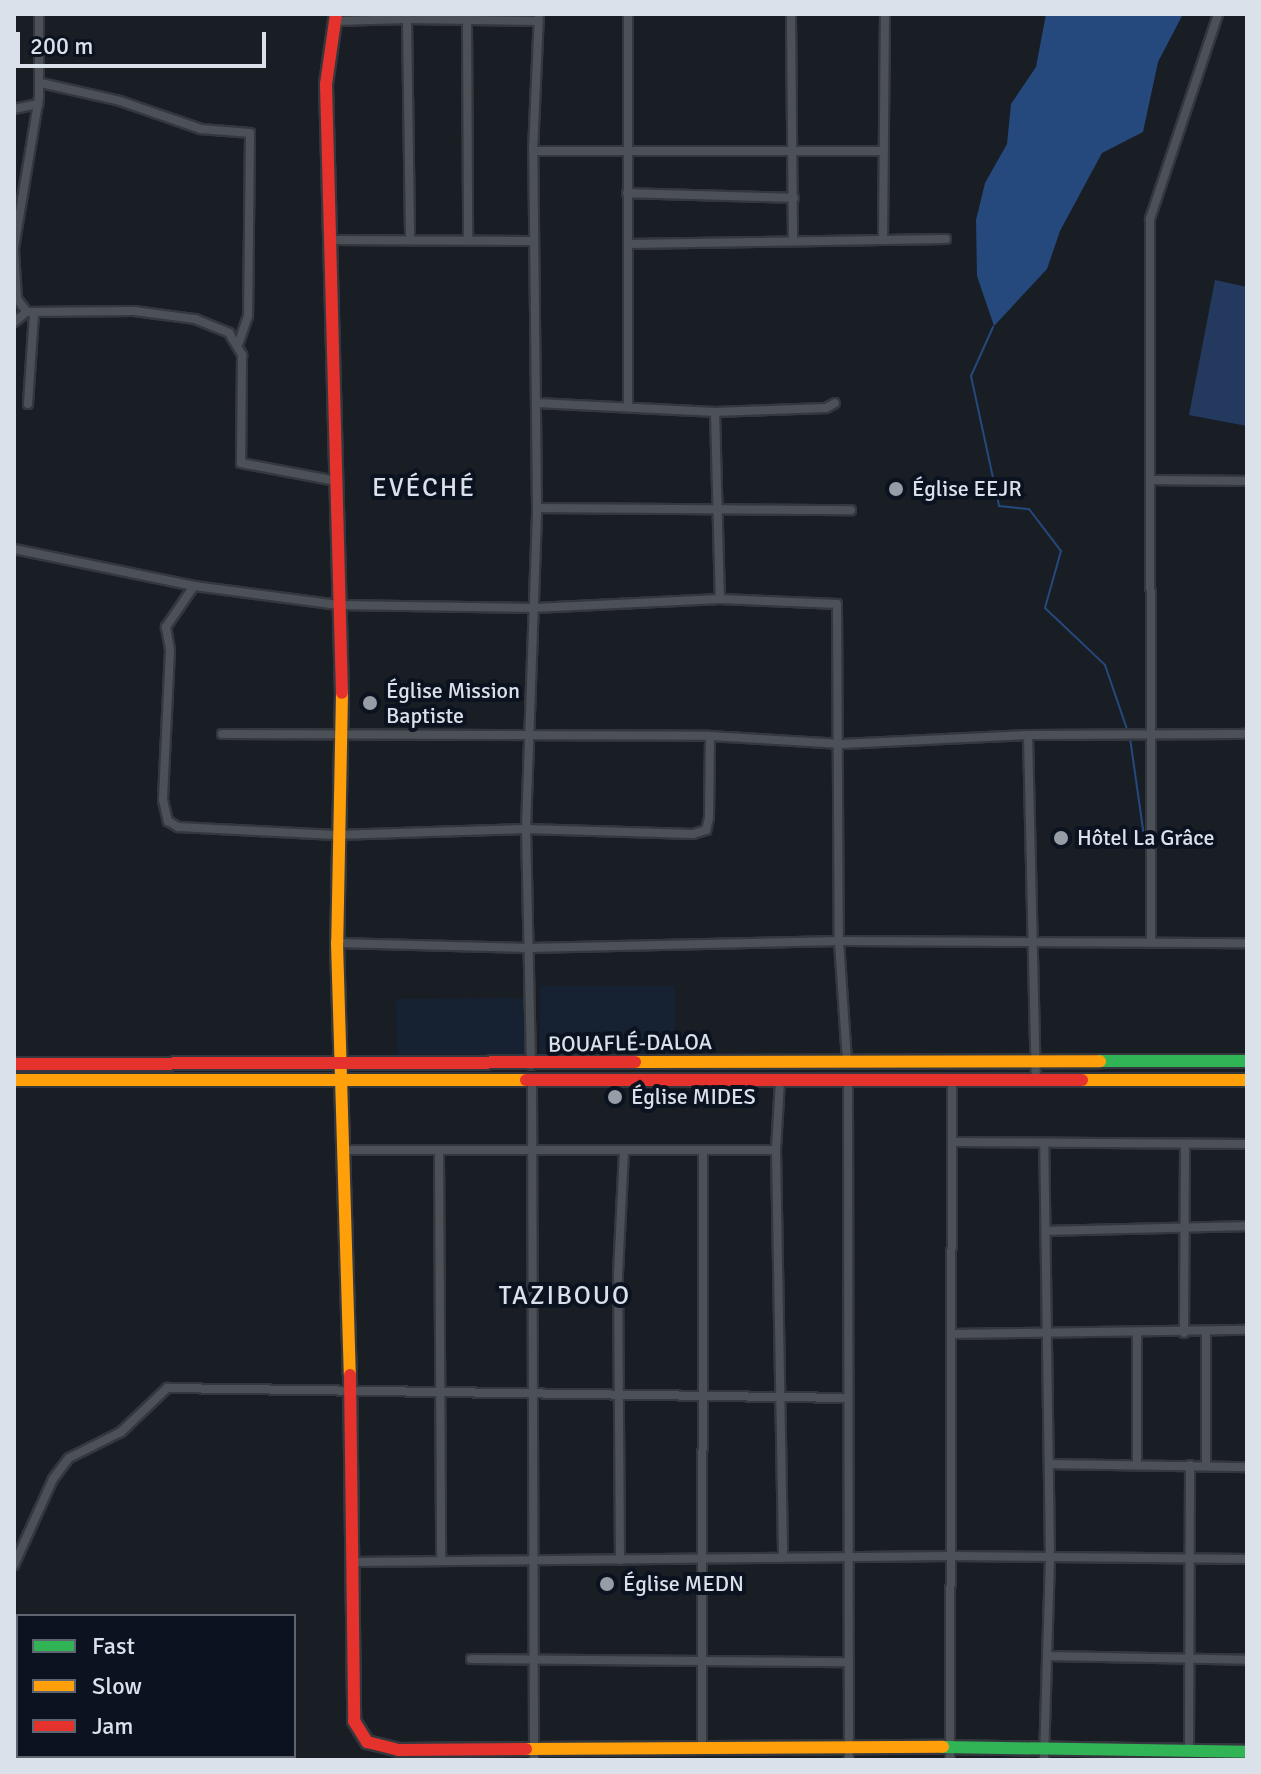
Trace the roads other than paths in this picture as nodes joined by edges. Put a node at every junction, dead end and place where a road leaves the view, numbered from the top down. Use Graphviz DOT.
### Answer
graph roads {
  1 [pos="39,14"];
  2 [pos="628,14"];
  3 [pos="791,14"];
  4 [pos="885,14"];
  5 [pos="1218,14"];
  6 [pos="336,17"];
  7 [pos="539,18"];
  8 [pos="407,19"];
  9 [pos="467,20"];
  10 [pos="41,83"];
  11 [pos="38,104"];
  12 [pos="14,109"];
  13 [pos="533,151"];
  14 [pos="626,151"];
  15 [pos="794,151"];
  16 [pos="884,151"];
  17 [pos="627,193"];
  18 [pos="794,198"];
  19 [pos="410,238"];
  20 [pos="468,239"];
  21 [pos="793,239"];
  22 [pos="883,239"];
  23 [pos="946,239"];
  24 [pos="331,240"];
  25 [pos="534,241"];
  26 [pos="628,244"];
  27 [pos="14,249"];
  28 [pos="30,313"];
  29 [pos="14,322"];
  30 [pos="239,342"];
  31 [pos="537,403"];
  32 [pos="835,403"];
  33 [pos="28,404"];
  34 [pos="628,407"];
  35 [pos="715,412"];
  36 [pos="1154,480"];
  37 [pos="336,481"];
  38 [pos="1247,481"];
  39 [pos="715,507"];
  40 [pos="537,508"];
  41 [pos="851,510"];
  42 [pos="14,549"];
  43 [pos="194,586"];
  44 [pos="720,599"];
  45 [pos="339,605"];
  46 [pos="534,608"];
  47 [pos="1152,732"];
  48 [pos="222,734"];
  49 [pos="341,734"];
  50 [pos="1247,734"];
  51 [pos="1028,735"];
  52 [pos="710,736"];
  53 [pos="528,738"];
  54 [pos="842,744"];
  55 [pos="526,829"];
  56 [pos="336,835"];
  57 [pos="839,941"];
  58 [pos="1151,941"];
  59 [pos="337,943"];
  60 [pos="1247,943"];
  61 [pos="1033,946"];
  62 [pos="528,948"];
  63 [pos="847,1060"];
  64 [pos="1036,1060"];
  65 [pos="1247,1061"];
  66 [pos="14,1064"];
  67 [pos="344,1065"];
  68 [pos="531,1065"];
  69 [pos="952,1079"];
  70 [pos="14,1080"];
  71 [pos="780,1080"];
  72 [pos="848,1080"];
  73 [pos="1036,1080"];
  74 [pos="1247,1080"];
  75 [pos="344,1081"];
  76 [pos="532,1081"];
  77 [pos="954,1142"];
  78 [pos="1044,1143"];
  79 [pos="1247,1144"];
  80 [pos="1185,1145"];
  81 [pos="345,1150"];
  82 [pos="439,1150"];
  83 [pos="776,1150"];
  84 [pos="536,1151"];
  85 [pos="624,1152"];
  86 [pos="703,1152"];
  87 [pos="1185,1226"];
  88 [pos="1247,1226"];
  89 [pos="1046,1231"];
  90 [pos="1247,1330"];
  91 [pos="1206,1332"];
  92 [pos="1137,1333"];
  93 [pos="1184,1333"];
  94 [pos="954,1334"];
  95 [pos="1048,1334"];
  96 [pos="351,1391"];
  97 [pos="622,1391"];
  98 [pos="702,1393"];
  99 [pos="534,1394"];
  100 [pos="444,1396"];
  101 [pos="781,1396"];
  102 [pos="848,1398"];
  103 [pos="1050,1464"];
  104 [pos="1137,1465"];
  105 [pos="1190,1465"];
  106 [pos="1206,1466"];
  107 [pos="1247,1467"];
  108 [pos="952,1556"];
  109 [pos="849,1557"];
  110 [pos="1050,1557"];
  111 [pos="1190,1557"];
  112 [pos="783,1558"];
  113 [pos="703,1559"];
  114 [pos="1247,1559"];
  115 [pos="441,1560"];
  116 [pos="620,1560"];
  117 [pos="532,1561"];
  118 [pos="354,1562"];
  119 [pos="14,1565"];
  120 [pos="1047,1656"];
  121 [pos="533,1657"];
  122 [pos="471,1659"];
  123 [pos="1190,1659"];
  124 [pos="702,1660"];
  125 [pos="1247,1660"];
  126 [pos="849,1662"];
  127 [pos="702,1750"];
  128 [pos="1189,1751"];
  129 [pos="1247,1752"];
  130 [pos="950,1754"];
  131 [pos="849,1755"];
  132 [pos="1044,1755"];
  133 [pos="534,1756"];
  134 [pos="602,1756"];
  1 -- 10 [label="street"];
  2 -- 14 [label="street"];
  3 -- 15 [label="street"];
  4 -- 16 [label="street"];
  5 -- 36 [label="street"];
  6 -- 8 [label="street"];
  6 -- 24 [label="main road"];
  7 -- 9 [label="street"];
  7 -- 13 [label="street"];
  8 -- 9 [label="street"];
  8 -- 19 [label="street"];
  9 -- 20 [label="street"];
  10 -- 11 [label="street"];
  10 -- 30 [label="street"];
  11 -- 12 [label="street"];
  11 -- 27 [label="street"];
  13 -- 14 [label="street"];
  13 -- 25 [label="street"];
  14 -- 15 [label="street"];
  14 -- 17 [label="street"];
  15 -- 16 [label="street"];
  15 -- 18 [label="street"];
  16 -- 22 [label="street"];
  17 -- 18 [label="street"];
  17 -- 26 [label="street"];
  18 -- 21 [label="street"];
  19 -- 20 [label="street"];
  19 -- 24 [label="street"];
  20 -- 25 [label="street"];
  21 -- 22 [label="street"];
  21 -- 26 [label="street"];
  22 -- 23 [label="street"];
  24 -- 37 [label="main road"];
  25 -- 31 [label="street"];
  26 -- 34 [label="street"];
  27 -- 28 [label="street"];
  28 -- 29 [label="street"];
  28 -- 30 [label="street"];
  28 -- 33 [label="street"];
  30 -- 37 [label="street"];
  31 -- 34 [label="street"];
  31 -- 40 [label="street"];
  32 -- 35 [label="street"];
  34 -- 35 [label="street"];
  35 -- 39 [label="street"];
  36 -- 38 [label="street"];
  36 -- 47 [label="street"];
  37 -- 45 [label="main road"];
  39 -- 40 [label="street"];
  39 -- 41 [label="street"];
  39 -- 44 [label="street"];
  40 -- 46 [label="street"];
  42 -- 43 [label="street"];
  43 -- 45 [label="street"];
  43 -- 56 [label="street"];
  44 -- 46 [label="street"];
  44 -- 54 [label="street"];
  45 -- 46 [label="street"];
  45 -- 49 [label="main road"];
  46 -- 53 [label="street"];
  47 -- 50 [label="street"];
  47 -- 51 [label="street"];
  47 -- 58 [label="street"];
  48 -- 49 [label="street"];
  49 -- 53 [label="street"];
  49 -- 56 [label="main road"];
  51 -- 54 [label="street"];
  51 -- 61 [label="street"];
  52 -- 53 [label="street"];
  52 -- 54 [label="street"];
  52 -- 55 [label="street"];
  53 -- 55 [label="street"];
  54 -- 57 [label="street"];
  55 -- 56 [label="street"];
  55 -- 62 [label="street"];
  56 -- 59 [label="main road"];
  57 -- 61 [label="street"];
  57 -- 62 [label="street"];
  57 -- 63 [label="street"];
  58 -- 60 [label="street"];
  58 -- 61 [label="street"];
  59 -- 62 [label="street"];
  59 -- 67 [label="main road"];
  61 -- 64 [label="street"];
  62 -- 68 [label="street"];
  63 -- 64 [label="main road, BOUAFLÉ-DALOA"];
  63 -- 68 [label="main road, BOUAFLÉ-DALOA"];
  64 -- 65 [label="main road, BOUAFLÉ-DALOA"];
  64 -- 73 [label="street"];
  66 -- 67 [label="main road, BOUAFLÉ-DALOA"];
  67 -- 68 [label="main road, BOUAFLÉ-DALOA"];
  67 -- 75 [label="main road"];
  68 -- 76 [label="street"];
  69 -- 72 [label="main road, BOUAFLÉ-DALOA"];
  69 -- 73 [label="main road, BOUAFLÉ-DALOA"];
  69 -- 77 [label="street"];
  70 -- 75 [label="main road, BOUAFLÉ-DALOA"];
  71 -- 72 [label="main road, BOUAFLÉ-DALOA"];
  71 -- 76 [label="main road, BOUAFLÉ-DALOA"];
  71 -- 83 [label="street"];
  72 -- 102 [label="street"];
  73 -- 74 [label="main road, BOUAFLÉ-DALOA"];
  75 -- 76 [label="main road, BOUAFLÉ-DALOA"];
  75 -- 81 [label="main road"];
  76 -- 84 [label="street"];
  77 -- 78 [label="street"];
  77 -- 94 [label="street"];
  78 -- 80 [label="street"];
  78 -- 89 [label="street"];
  79 -- 80 [label="street"];
  80 -- 87 [label="street"];
  81 -- 82 [label="street"];
  81 -- 96 [label="main road"];
  82 -- 84 [label="street"];
  82 -- 100 [label="street"];
  83 -- 86 [label="street"];
  83 -- 101 [label="street"];
  84 -- 85 [label="street"];
  84 -- 99 [label="street"];
  85 -- 86 [label="street"];
  85 -- 97 [label="street"];
  86 -- 98 [label="street"];
  87 -- 88 [label="street"];
  87 -- 89 [label="street"];
  87 -- 93 [label="street"];
  89 -- 95 [label="street"];
  90 -- 91 [label="street"];
  91 -- 93 [label="street"];
  91 -- 106 [label="street"];
  92 -- 93 [label="street"];
  92 -- 95 [label="street"];
  92 -- 104 [label="street"];
  94 -- 95 [label="street"];
  94 -- 108 [label="street"];
  95 -- 103 [label="street"];
  96 -- 100 [label="street"];
  96 -- 118 [label="main road"];
  96 -- 119 [label="street"];
  97 -- 98 [label="street"];
  97 -- 99 [label="street"];
  97 -- 116 [label="street"];
  98 -- 101 [label="street"];
  98 -- 113 [label="street"];
  99 -- 100 [label="street"];
  99 -- 117 [label="street"];
  100 -- 115 [label="street"];
  101 -- 102 [label="street"];
  101 -- 112 [label="street"];
  102 -- 109 [label="street"];
  103 -- 104 [label="street"];
  103 -- 110 [label="street"];
  104 -- 105 [label="street"];
  105 -- 106 [label="street"];
  105 -- 111 [label="street"];
  106 -- 107 [label="street"];
  108 -- 109 [label="street"];
  108 -- 110 [label="street"];
  108 -- 130 [label="street"];
  109 -- 112 [label="street"];
  109 -- 126 [label="street"];
  110 -- 111 [label="street"];
  110 -- 120 [label="street"];
  111 -- 114 [label="street"];
  111 -- 123 [label="street"];
  112 -- 113 [label="street"];
  113 -- 116 [label="street"];
  113 -- 124 [label="street"];
  115 -- 117 [label="street"];
  115 -- 118 [label="street"];
  116 -- 117 [label="street"];
  117 -- 121 [label="street"];
  118 -- 133 [label="main road"];
  120 -- 123 [label="street"];
  120 -- 132 [label="street"];
  121 -- 122 [label="street"];
  121 -- 124 [label="street"];
  121 -- 133 [label="street"];
  123 -- 125 [label="street"];
  123 -- 128 [label="street"];
  124 -- 126 [label="street"];
  124 -- 127 [label="street"];
  126 -- 131 [label="street"];
  127 -- 131 [label="main road"];
  127 -- 134 [label="main road"];
  128 -- 129 [label="main road"];
  128 -- 132 [label="main road"];
  130 -- 131 [label="main road"];
  130 -- 132 [label="main road"];
  133 -- 134 [label="main road"];
}
